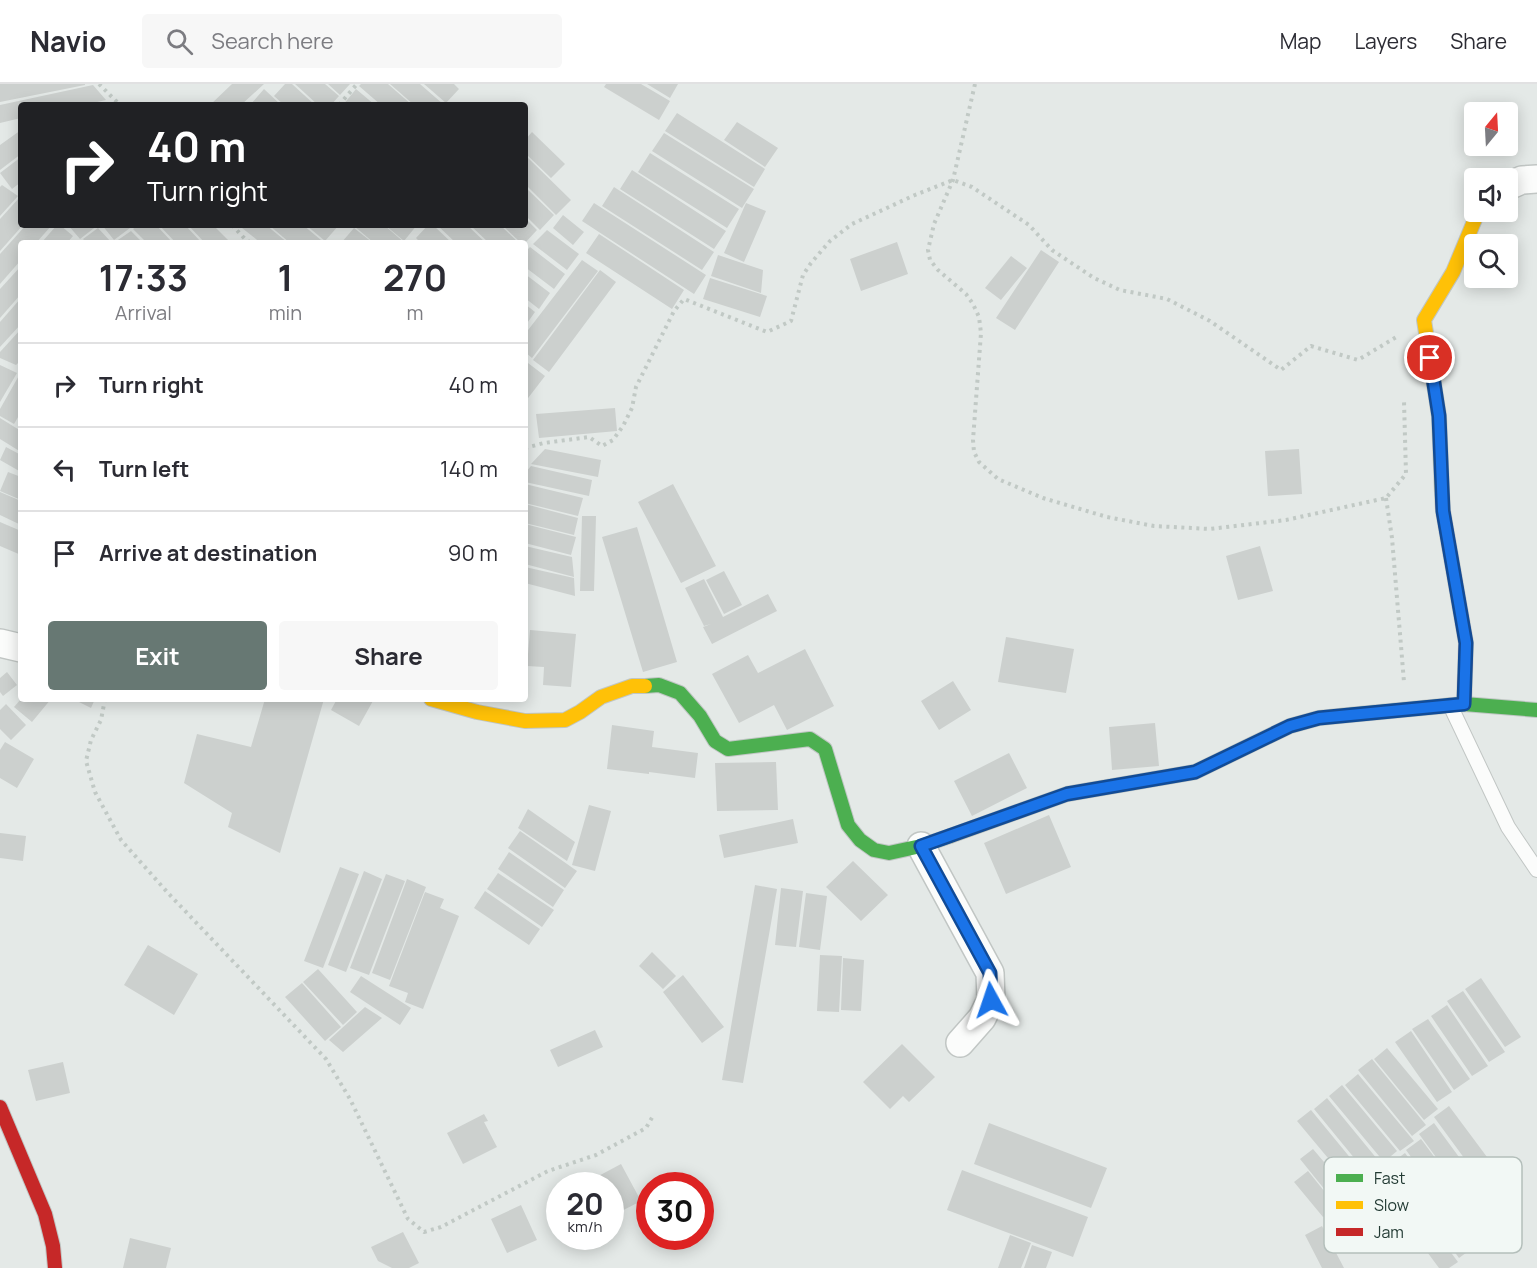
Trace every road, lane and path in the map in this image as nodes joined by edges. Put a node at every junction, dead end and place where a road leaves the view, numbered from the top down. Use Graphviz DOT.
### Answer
graph roads {
  1 [pos="99,84"];
  2 [pos="357,84"];
  3 [pos="975,84"];
  4 [pos="117,102"];
  5 [pos="342,102"];
  6 [pos="1537,179"];
  7 [pos="952,180"];
  8 [pos="1518,182"];
  9 [pos="1474,222"];
  10 [pos="235,228"];
  11 [pos="247,240"];
  12 [pos="1424,320"];
  13 [pos="1404,394"];
  14 [pos="528,447"];
  15 [pos="1386,498"];
  16 [pos="0,643"];
  17 [pos="18,647"];
  18 [pos="104,702"];
  19 [pos="442,702"];
  20 [pos="1464,704"];
  21 [pos="1450,705"];
  22 [pos="1406,710"];
  23 [pos="1537,710"];
  24 [pos="921,846"];
  25 [pos="1537,870"];
  26 [pos="960,1043"];
  27 [pos="0,1107"];
  28 [pos="653,1116"];
  29 [pos="55,1268"];
  1 -- 4 [label="path"];
  2 -- 5 [label="path"];
  3 -- 7 [label="path"];
  6 -- 8 [label="street"];
  7 -- 12 [label="path"];
  7 -- 14 [label="path"];
  7 -- 15 [label="path"];
  9 -- 12 [label="street"];
  10 -- 11 [label="path"];
  12 -- 20 [label="street"];
  13 -- 15 [label="path"];
  15 -- 22 [label="path"];
  16 -- 17 [label="street"];
  18 -- 28 [label="path"];
  19 -- 24 [label="street"];
  20 -- 21 [label="street"];
  20 -- 23 [label="street"];
  21 -- 22 [label="street"];
  21 -- 25 [label="lane"];
  22 -- 24 [label="street"];
  24 -- 26 [label="street"];
  27 -- 29 [label="street"];
}
